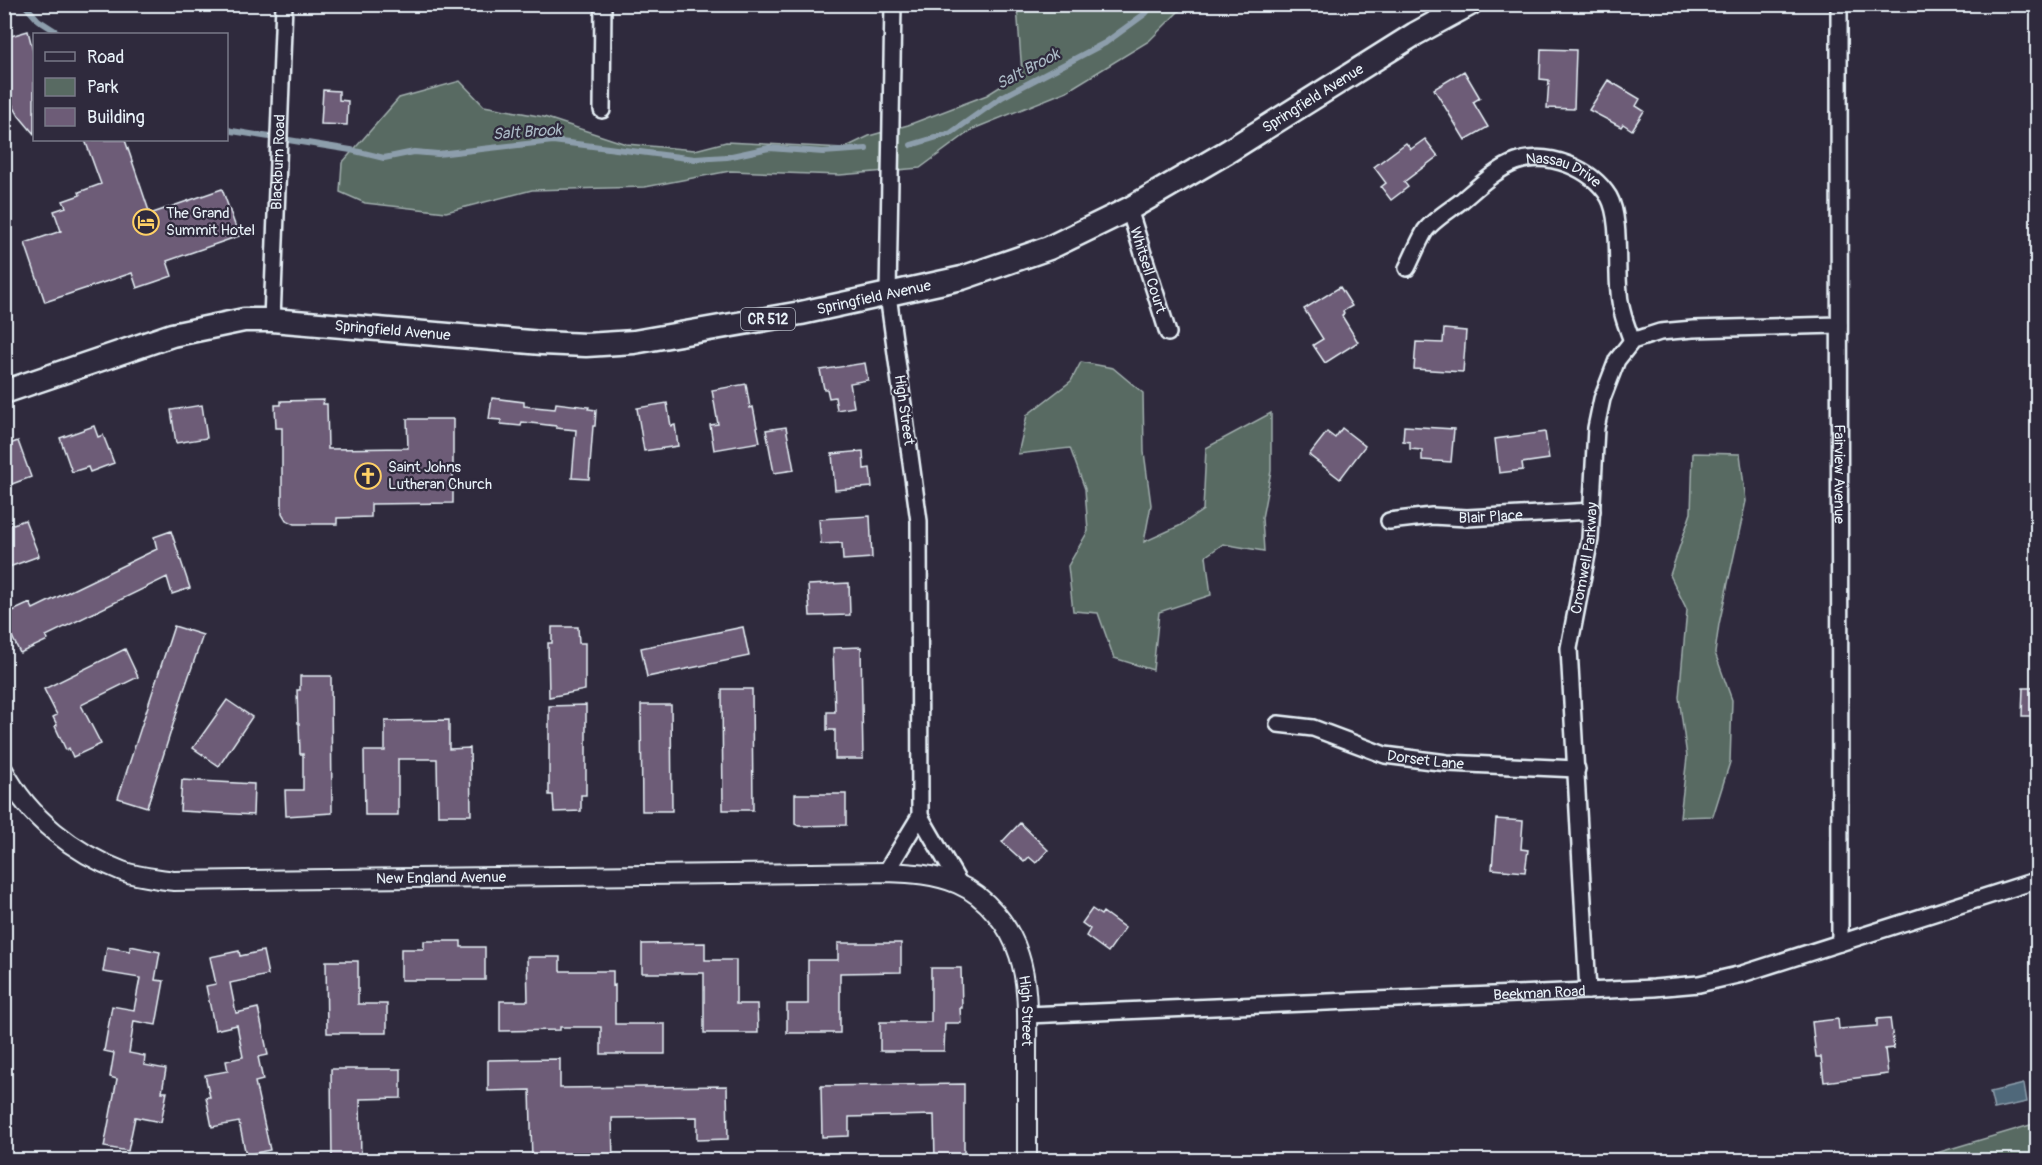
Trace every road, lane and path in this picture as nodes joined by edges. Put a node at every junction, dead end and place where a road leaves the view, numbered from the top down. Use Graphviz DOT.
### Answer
graph roads {
  1 [pos="284,4"];
  2 [pos="603,4"];
  3 [pos="893,4"];
  4 [pos="1470,4"];
  5 [pos="1839,4"];
  6 [pos="602,110"];
  7 [pos="1129,209"];
  8 [pos="1407,268"];
  9 [pos="888,295"];
  10 [pos="272,320"];
  11 [pos="1839,326"];
  12 [pos="1168,333"];
  13 [pos="1632,341"];
  14 [pos="4,392"];
  15 [pos="1592,510"];
  16 [pos="1389,521"];
  17 [pos="1278,724"];
  18 [pos="1577,769"];
  19 [pos="4,771"];
  20 [pos="920,816"];
  21 [pos="886,872"];
  22 [pos="920,874"];
  23 [pos="2037,880"];
  24 [pos="960,885"];
  25 [pos="1840,943"];
  26 [pos="1588,991"];
  27 [pos="1027,1015"];
  28 [pos="1027,1161"];
  1 -- 10 [label="street, Blackburn Road"];
  2 -- 6 [label="street"];
  3 -- 9 [label="street, High Street"];
  4 -- 7 [label="main road, Springfield Avenue / CR 512"];
  5 -- 11 [label="street, Fairview Avenue"];
  7 -- 9 [label="main road, Springfield Avenue / CR 512"];
  7 -- 12 [label="street, Whitsell Court"];
  8 -- 13 [label="street, Nassau Drive"];
  9 -- 10 [label="main road, Springfield Avenue / CR 512"];
  9 -- 20 [label="street, High Street"];
  10 -- 14 [label="main road, Springfield Avenue / CR 512"];
  11 -- 13 [label="street"];
  11 -- 25 [label="street, Fairview Avenue"];
  13 -- 15 [label="street, Cromwell Parkway"];
  15 -- 16 [label="street, Blair Place"];
  15 -- 18 [label="street, Cromwell Parkway"];
  17 -- 18 [label="street, Dorset Lane"];
  18 -- 26 [label="street, Cromwell Parkway"];
  19 -- 21 [label="street, New England Avenue"];
  20 -- 21 [label="street"];
  20 -- 24 [label="street, High Street"];
  21 -- 22 [label="street, New England Avenue"];
  22 -- 24 [label="street, High Street"];
  23 -- 25 [label="street, Beekman Road"];
  24 -- 27 [label="street, High Street"];
  25 -- 26 [label="street, Beekman Road"];
  26 -- 27 [label="street, Beekman Road"];
  27 -- 28 [label="street, High Street"];
}
